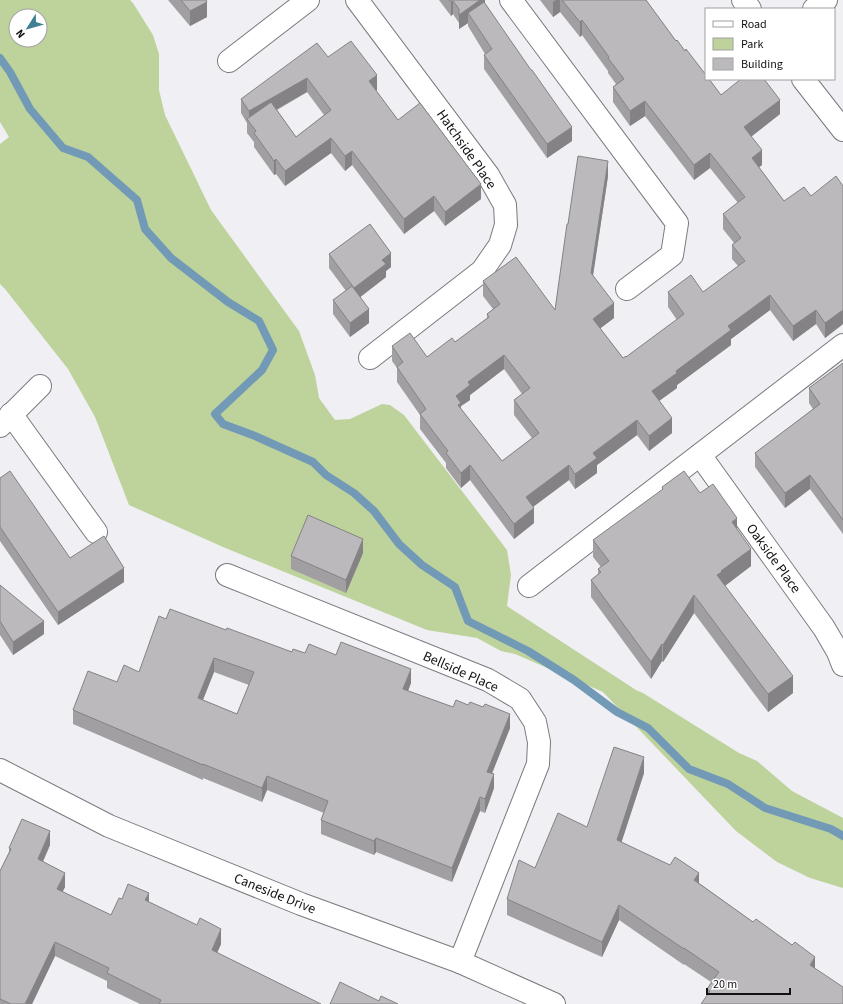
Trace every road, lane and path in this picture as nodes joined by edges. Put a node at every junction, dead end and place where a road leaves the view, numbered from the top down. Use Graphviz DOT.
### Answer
graph roads {
  1 [pos="308,0"];
  2 [pos="357,0"];
  3 [pos="511,0"];
  4 [pos="743,0"];
  5 [pos="826,0"];
  6 [pos="749,8"];
  7 [pos="815,8"];
  8 [pos="229,61"];
  9 [pos="804,80"];
  10 [pos="843,130"];
  11 [pos="627,289"];
  12 [pos="843,345"];
  13 [pos="370,358"];
  14 [pos="40,386"];
  15 [pos="6,420"];
  16 [pos="700,455"];
  17 [pos="96,532"];
  18 [pos="227,575"];
  19 [pos="529,586"];
  20 [pos="843,665"];
  21 [pos="0,770"];
  22 [pos="460,962"];
  23 [pos="554,1004"];
  1 -- 8 [label="street"];
  2 -- 13 [label="street, Hatchside Place"];
  3 -- 11 [label="street"];
  4 -- 6 [label="street"];
  5 -- 7 [label="street"];
  9 -- 10 [label="street"];
  12 -- 16 [label="street"];
  14 -- 15 [label="street"];
  15 -- 17 [label="street"];
  16 -- 19 [label="street"];
  16 -- 20 [label="street, Oakside Place"];
  18 -- 22 [label="street, Bellside Place"];
  21 -- 22 [label="street, Caneside Drive"];
  22 -- 23 [label="street, Caneside Drive"];
}
